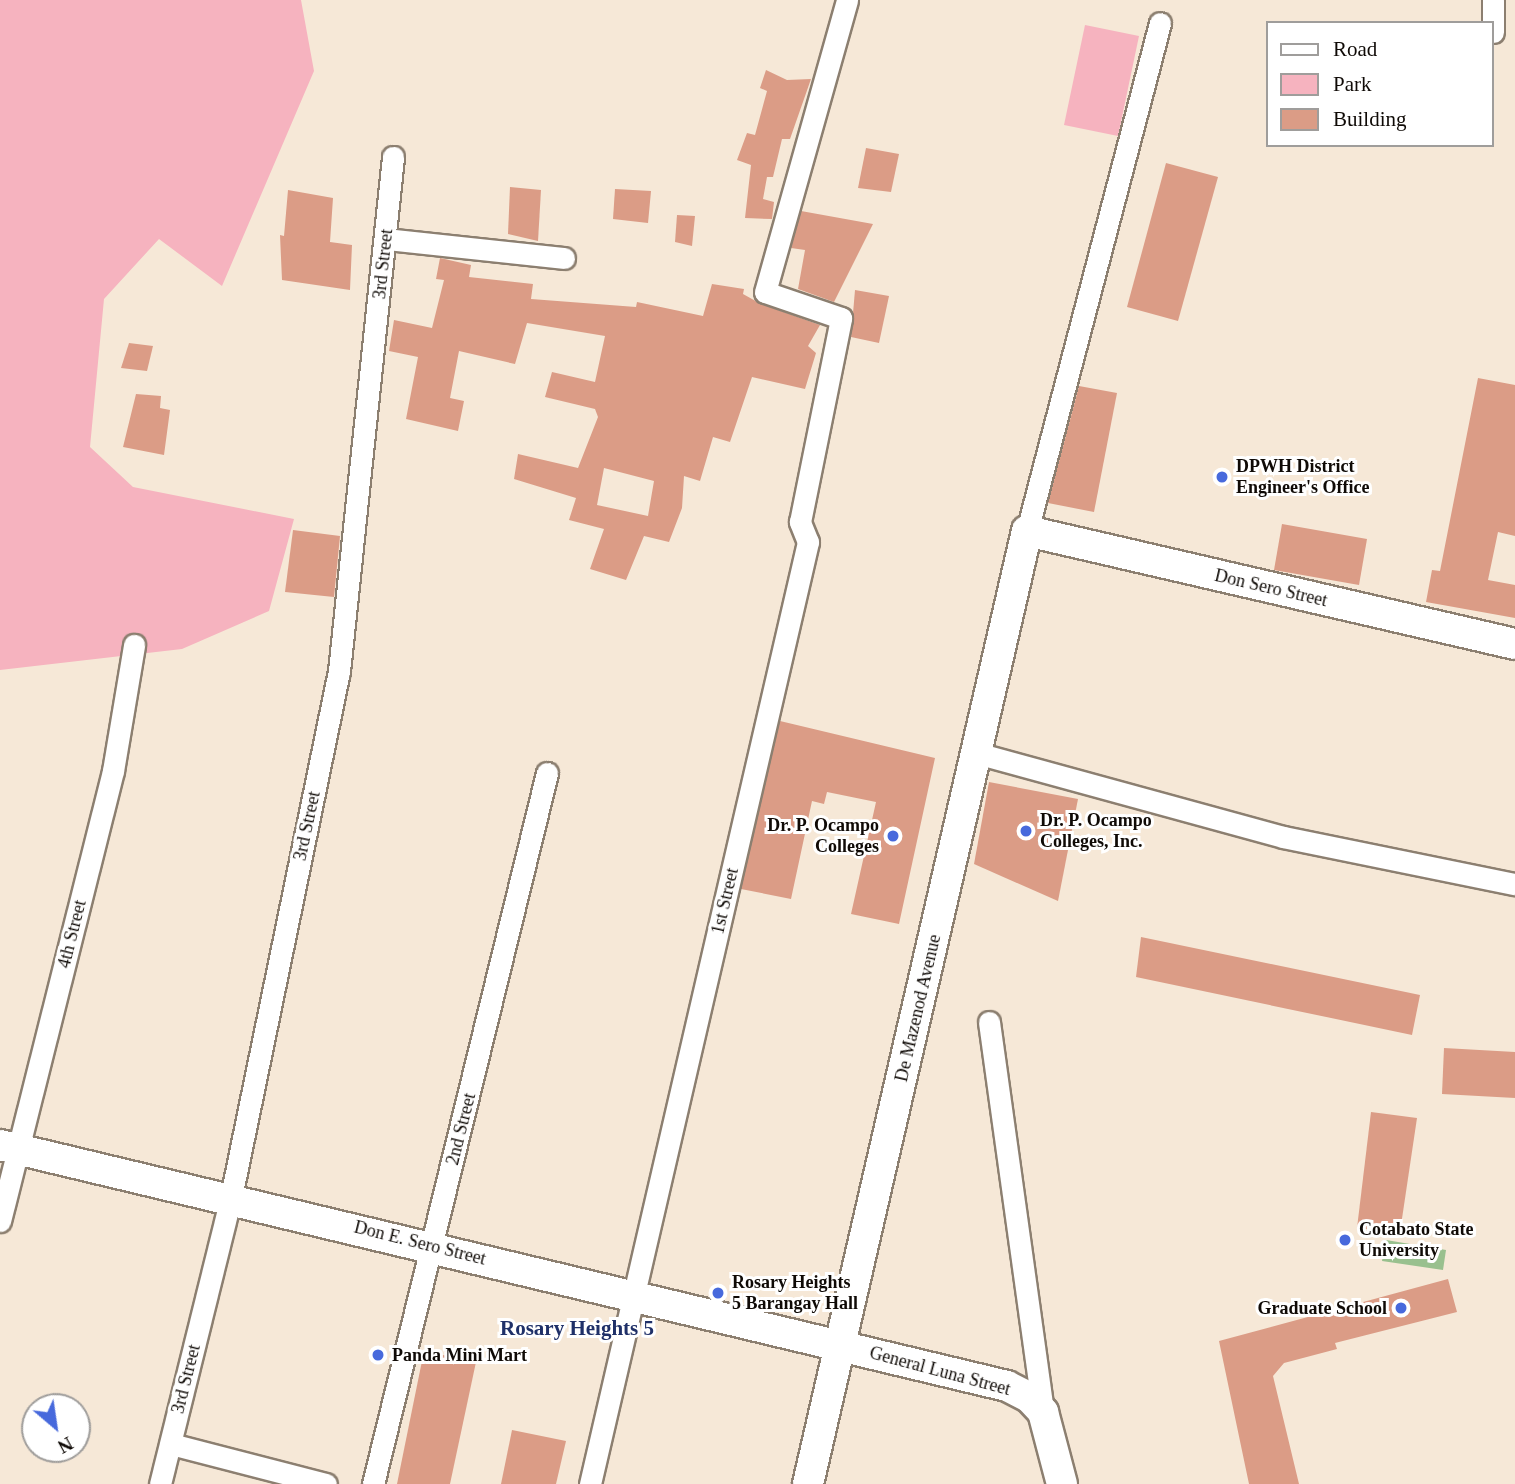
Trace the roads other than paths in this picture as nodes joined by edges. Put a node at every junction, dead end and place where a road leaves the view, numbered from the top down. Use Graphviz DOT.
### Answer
graph roads {
  1 [pos="847,0"];
  2 [pos="1493,0"];
  3 [pos="1493,21"];
  4 [pos="1160,23"];
  5 [pos="393,157"];
  6 [pos="386,240"];
  7 [pos="564,258"];
  8 [pos="1027,531"];
  9 [pos="1515,644"];
  10 [pos="134,645"];
  11 [pos="976,753"];
  12 [pos="547,773"];
  13 [pos="1515,884"];
  14 [pos="989,1022"];
  15 [pos="9,1147"];
  16 [pos="231,1197"];
  17 [pos="0,1222"];
  18 [pos="432,1246"];
  19 [pos="634,1295"];
  20 [pos="840,1345"];
  21 [pos="1043,1412"];
  22 [pos="171,1444"];
  23 [pos="160,1484"];
  24 [pos="326,1484"];
  25 [pos="373,1484"];
  26 [pos="590,1484"];
  27 [pos="808,1484"];
  28 [pos="1062,1484"];
  1 -- 19 [label="street, 1st Street"];
  2 -- 3 [label="street"];
  4 -- 8 [label="street"];
  5 -- 6 [label="street, 3rd Street"];
  6 -- 7 [label="street"];
  6 -- 16 [label="street, 3rd Street"];
  8 -- 9 [label="main road, Don Sero Street"];
  8 -- 11 [label="main road, De Mazenod Avenue"];
  10 -- 15 [label="street, 4th Street"];
  11 -- 13 [label="street"];
  11 -- 20 [label="main road, De Mazenod Avenue"];
  12 -- 18 [label="street, 2nd Street"];
  14 -- 21 [label="street"];
  15 -- 16 [label="main road, Don E. Sero Street"];
  15 -- 17 [label="street, 4th Street"];
  16 -- 18 [label="main road, Don E. Sero Street"];
  16 -- 22 [label="street, 3rd Street"];
  18 -- 19 [label="main road, Don E. Sero Street"];
  18 -- 25 [label="street, 2nd Street"];
  19 -- 20 [label="main road, Don E. Sero Street"];
  19 -- 26 [label="street, 1st Street"];
  20 -- 21 [label="main road, General Luna Street"];
  20 -- 27 [label="main road, De Mazenod Avenue"];
  21 -- 28 [label="main road"];
  22 -- 23 [label="street, 3rd Street"];
  22 -- 24 [label="street"];
}
